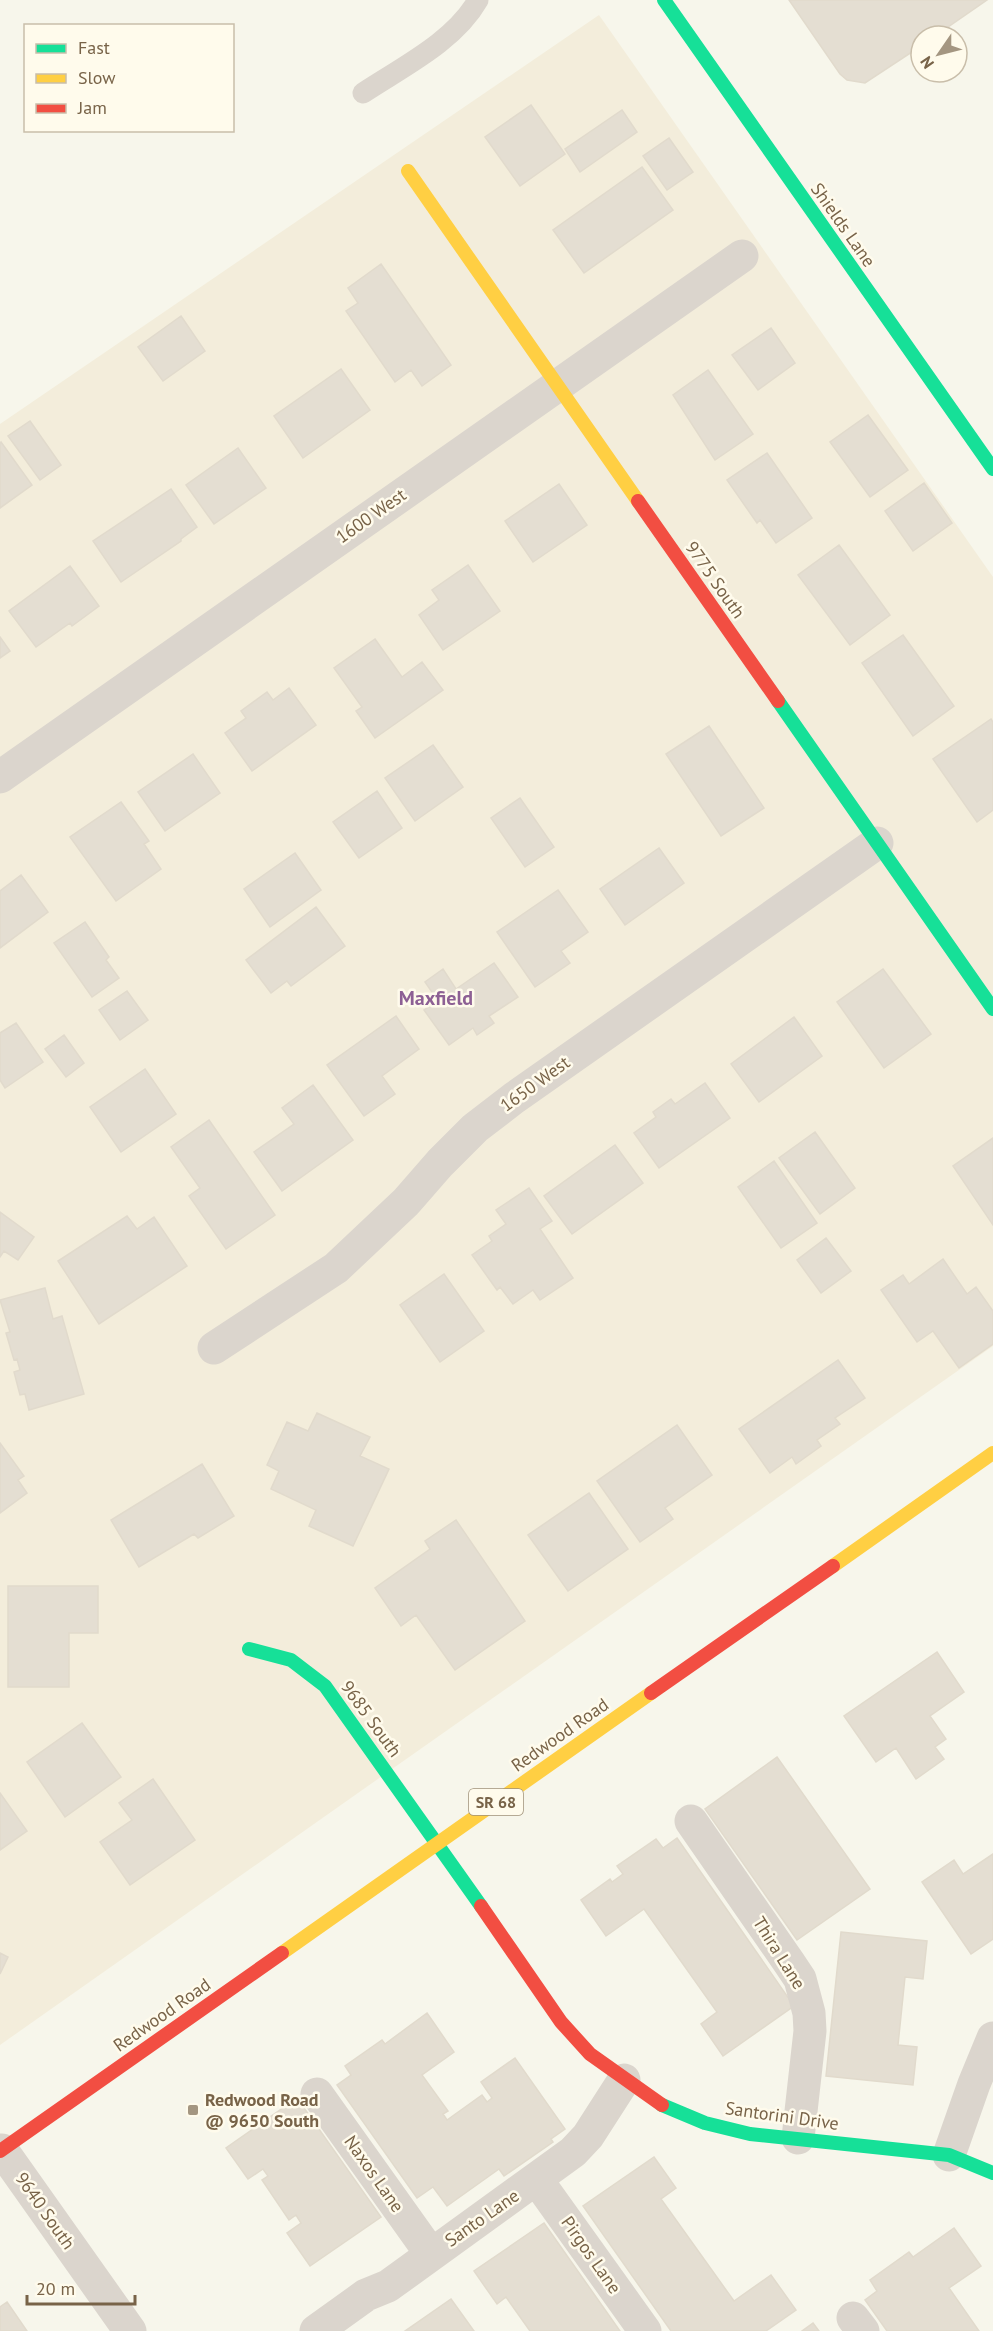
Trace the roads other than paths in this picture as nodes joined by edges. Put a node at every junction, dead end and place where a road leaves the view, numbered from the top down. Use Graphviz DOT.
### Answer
graph roads {
  1 [pos="478,0"];
  2 [pos="664,0"];
  3 [pos="363,93"];
  4 [pos="408,171"];
  5 [pos="742,256"];
  6 [pos="558,385"];
  7 [pos="993,469"];
  8 [pos="0,777"];
  9 [pos="877,843"];
  10 [pos="993,1009"];
  11 [pos="214,1348"];
  12 [pos="993,1453"];
  13 [pos="249,1649"];
  14 [pos="691,1821"];
  15 [pos="438,1843"];
  16 [pos="993,2038"];
  17 [pos="624,2080"];
  18 [pos="317,2094"];
  19 [pos="798,2138"];
  20 [pos="1,2150"];
  21 [pos="949,2156"];
  22 [pos="993,2174"];
  23 [pos="537,2180"];
  24 [pos="431,2254"];
  25 [pos="333,2326"];
  26 [pos="130,2331"];
  27 [pos="645,2331"];
  1 -- 3 [label="lane"];
  2 -- 7 [label="street, Shields Lane"];
  4 -- 6 [label="street, 9775 South"];
  5 -- 6 [label="street, 1600 West"];
  6 -- 8 [label="street, 1600 West"];
  6 -- 9 [label="street, 9775 South"];
  9 -- 10 [label="street, 9775 South"];
  9 -- 11 [label="street, 1650 West"];
  12 -- 15 [label="street, Redwood Road / SR 68"];
  13 -- 15 [label="street, 9685 South"];
  14 -- 19 [label="street, Thira Lane"];
  15 -- 17 [label="street, Santorini Drive"];
  15 -- 20 [label="street, Redwood Road / SR 68"];
  16 -- 21 [label="street"];
  17 -- 19 [label="street, Santorini Drive"];
  17 -- 23 [label="street, Santo Lane"];
  18 -- 24 [label="street, Naxos Lane"];
  19 -- 21 [label="street, Santorini Drive"];
  20 -- 26 [label="street, 9640 South"];
  21 -- 22 [label="street, Santorini Drive"];
  23 -- 24 [label="street, Santo Lane"];
  23 -- 27 [label="street, Pirgos Lane"];
  24 -- 25 [label="street, Santo Lane"];
}
